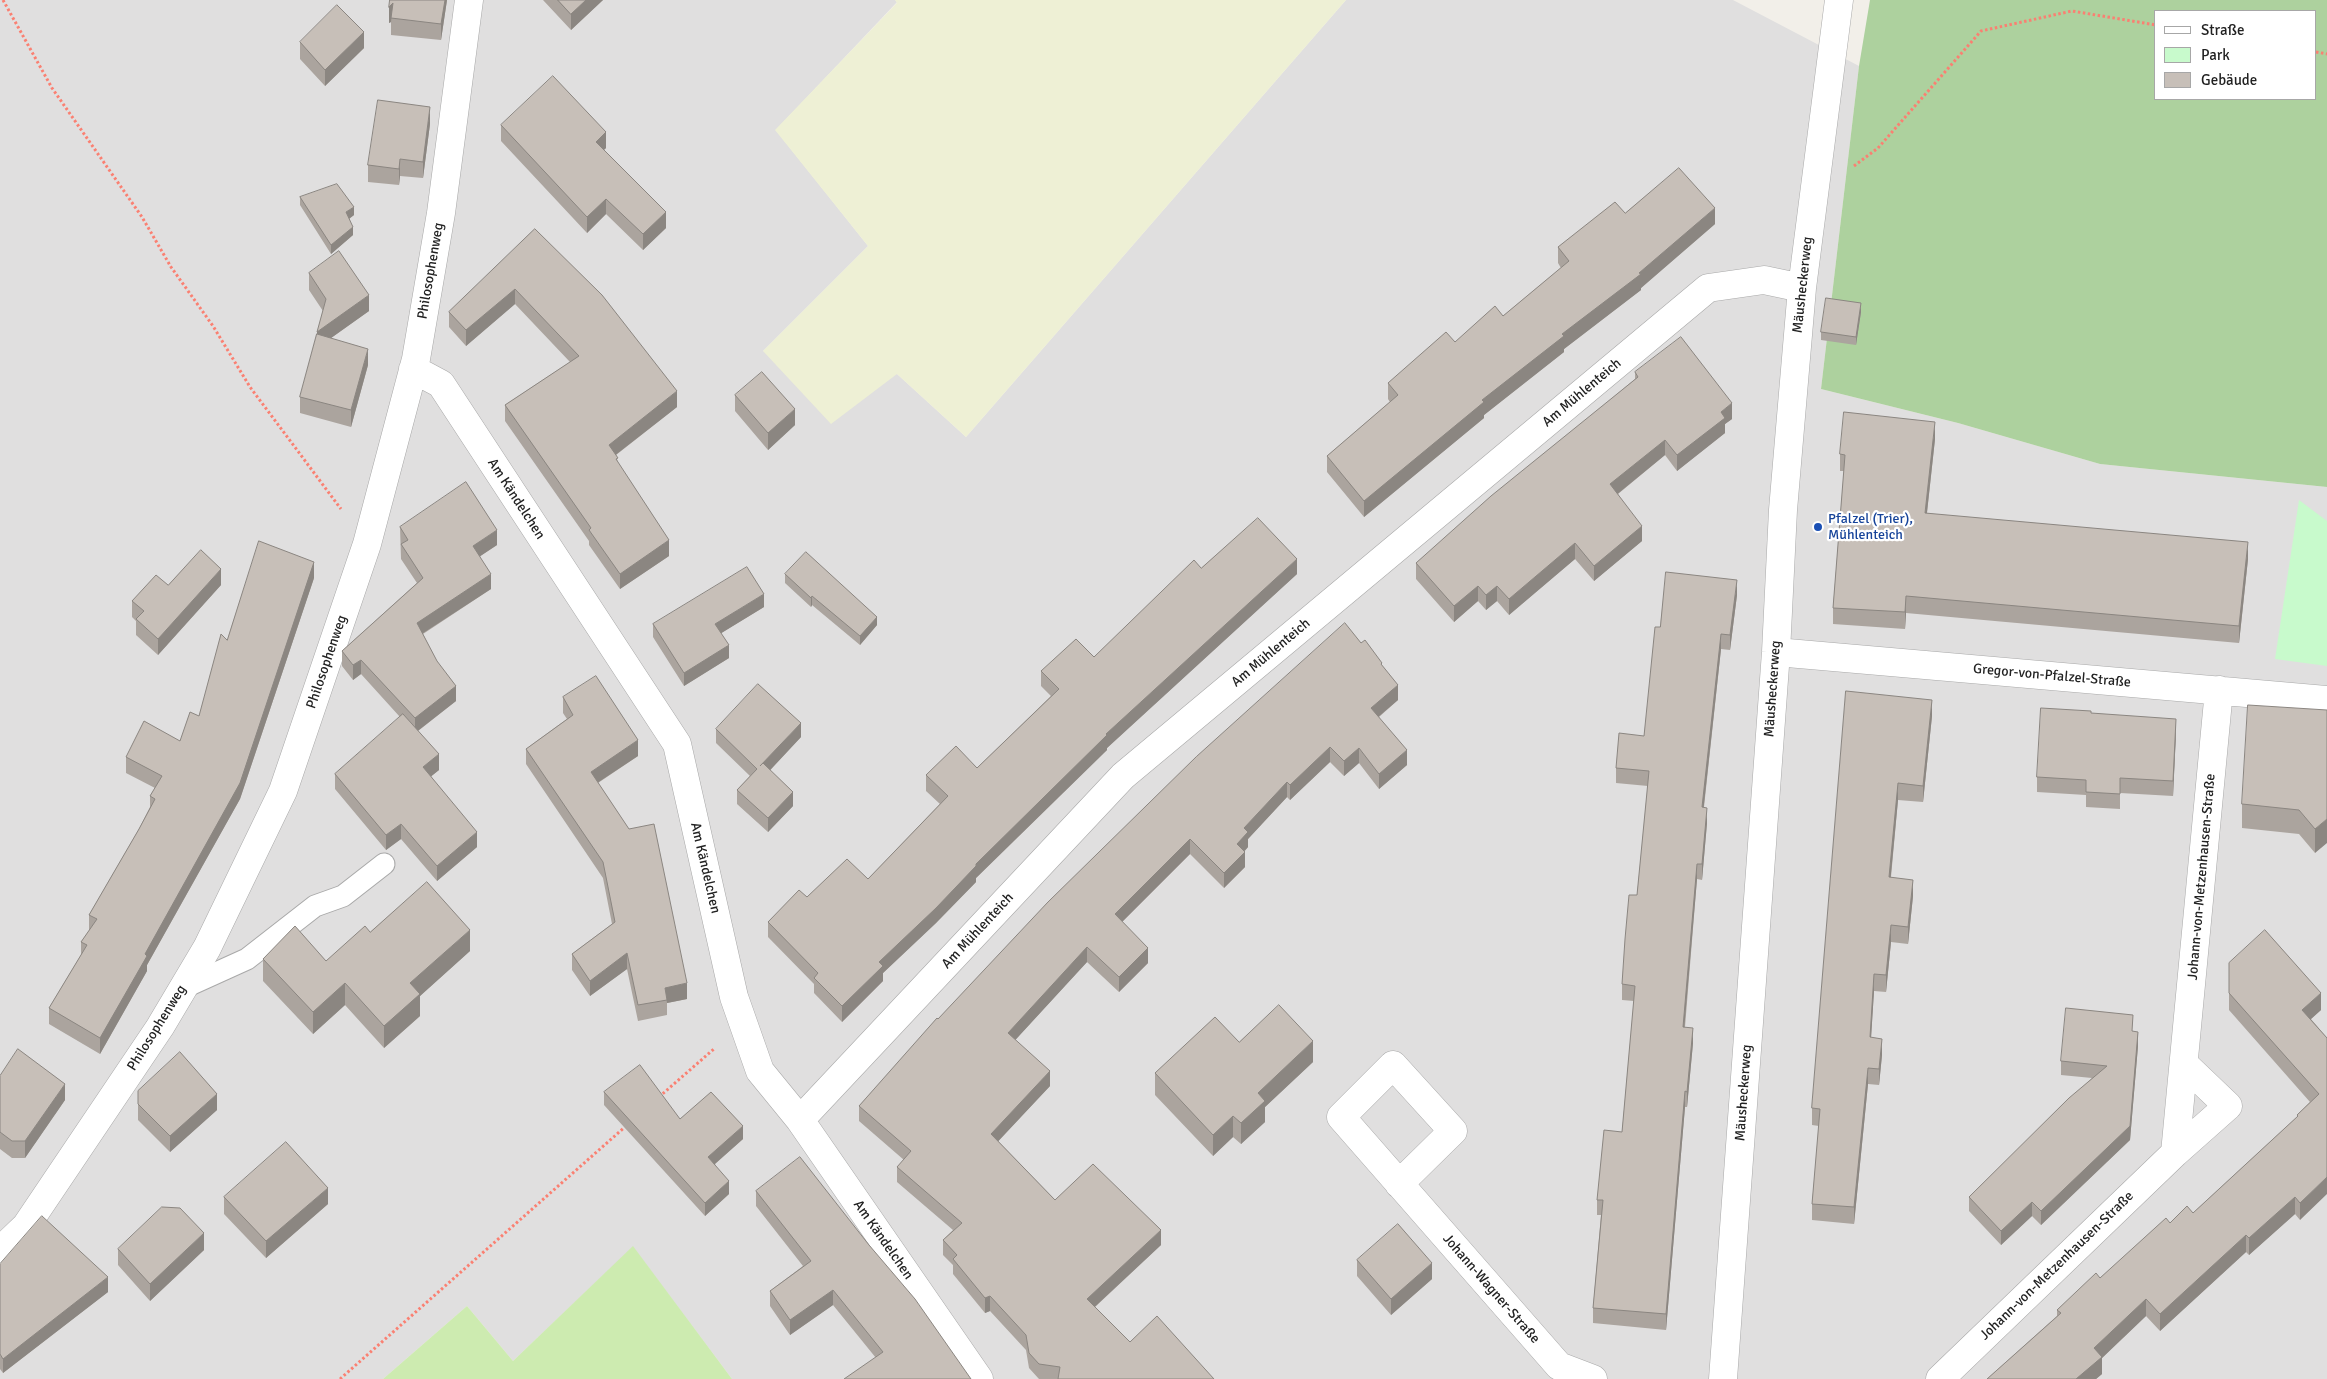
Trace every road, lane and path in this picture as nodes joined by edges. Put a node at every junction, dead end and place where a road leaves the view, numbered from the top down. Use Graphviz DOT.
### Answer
graph roads {
  1 [pos="3,0"];
  2 [pos="469,0"];
  3 [pos="1839,0"];
  4 [pos="2154,25"];
  5 [pos="1812,196"];
  6 [pos="1802,288"];
  7 [pos="413,369"];
  8 [pos="367,544"];
  9 [pos="1776,652"];
  10 [pos="2219,690"];
  11 [pos="2327,700"];
  12 [pos="384,864"];
  13 [pos="183,988"];
  14 [pos="743,1023"];
  15 [pos="2184,1064"];
  16 [pos="656,1100"];
  17 [pos="800,1120"];
  18 [pos="627,1126"];
  19 [pos="2175,1153"];
  20 [pos="1399,1184"];
  21 [pos="0,1251"];
  22 [pos="340,1379"];
  23 [pos="979,1379"];
  24 [pos="1593,1379"];
  25 [pos="1723,1379"];
  26 [pos="1940,1379"];
  1 -- 8 [label="path"];
  2 -- 7 [label="street, Philosophenweg"];
  3 -- 5 [label="street, Mäusheckerweg"];
  4 -- 5 [label="path"];
  5 -- 6 [label="street, Mäusheckerweg"];
  6 -- 9 [label="street, Mäusheckerweg"];
  6 -- 17 [label="street, Am Mühlenteich"];
  7 -- 8 [label="street, Philosophenweg"];
  7 -- 14 [label="street, Am Kändelchen"];
  8 -- 13 [label="street, Philosophenweg"];
  9 -- 10 [label="street, Gregor-von-Pfalzel-Straße"];
  9 -- 25 [label="street, Mäusheckerweg"];
  10 -- 11 [label="street, Gregor-von-Pfalzel-Straße"];
  10 -- 15 [label="street, Johann-von-Metzenhausen-Straße"];
  12 -- 13 [label="lane"];
  13 -- 21 [label="street, Philosophenweg"];
  14 -- 16 [label="path"];
  14 -- 17 [label="street, Am Kändelchen"];
  15 -- 19 [label="street, Johann-von-Metzenhausen-Straße"];
  15 -- 19 [label="street, Johann-von-Metzenhausen-Straße"];
  17 -- 23 [label="street, Am Kändelchen"];
  18 -- 22 [label="path"];
  19 -- 26 [label="street, Johann-von-Metzenhausen-Straße"];
  20 -- 24 [label="street, Johann-Wagner-Straße"];
}
